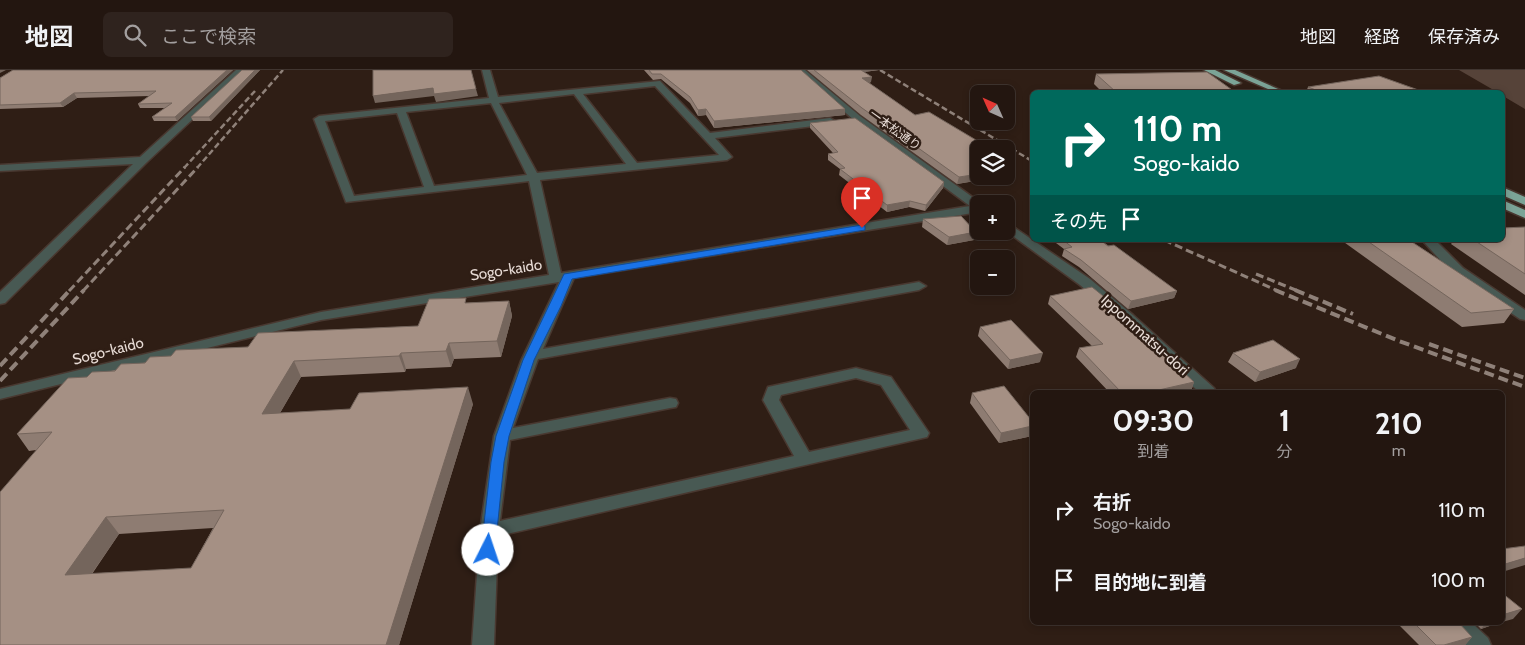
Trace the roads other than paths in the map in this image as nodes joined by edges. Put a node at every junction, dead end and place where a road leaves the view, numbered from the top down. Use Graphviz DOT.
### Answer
graph roads {
  1 [pos="241,70"];
  2 [pos="486,70"];
  3 [pos="800,70"];
  4 [pos="1208,70"];
  5 [pos="1228,70"];
  6 [pos="1254,90"];
  7 [pos="1276,90"];
  8 [pos="577,92"];
  9 [pos="494,101"];
  10 [pos="401,110"];
  11 [pos="847,119"];
  12 [pos="708,136"];
  13 [pos="143,160"];
  14 [pos="634,167"];
  15 [pos="0,168"];
  16 [pos="534,177"];
  17 [pos="430,190"];
  18 [pos="1505,192"];
  19 [pos="970,202"];
  20 [pos="1525,202"];
  21 [pos="1505,204"];
  22 [pos="970,209"];
  23 [pos="1525,214"];
  24 [pos="1015,232"];
  25 [pos="1430,242"];
  26 [pos="562,277"];
  27 [pos="919,286"];
  28 [pos="0,300"];
  29 [pos="1525,316"];
  30 [pos="532,355"];
  31 [pos="1206,390"];
  32 [pos="0,394"];
  33 [pos="670,403"];
  34 [pos="502,436"];
  35 [pos="804,459"];
  36 [pos="489,531"];
  37 [pos="1459,625"];
  38 [pos="484,645"];
  39 [pos="1480,645"];
  1 -- 13 [label="street"];
  2 -- 9 [label="street"];
  3 -- 11 [label="street, 一本松通り"];
  4 -- 6 [label="highway"];
  5 -- 7 [label="highway"];
  8 -- 9 [label="street"];
  8 -- 12 [label="street"];
  8 -- 14 [label="street"];
  9 -- 10 [label="street"];
  9 -- 16 [label="street"];
  10 -- 17 [label="street"];
  10 -- 17 [label="street"];
  11 -- 12 [label="street"];
  11 -- 19 [label="street, 一本松通り"];
  12 -- 14 [label="street"];
  13 -- 15 [label="street"];
  13 -- 28 [label="street"];
  14 -- 16 [label="street"];
  16 -- 17 [label="street"];
  16 -- 26 [label="street"];
  18 -- 20 [label="highway"];
  21 -- 23 [label="highway"];
  22 -- 26 [label="street, Sogo-kaido"];
  24 -- 31 [label="street, Ippommatsu-dori"];
  25 -- 29 [label="street"];
  26 -- 30 [label="street"];
  26 -- 32 [label="street, Sogo-kaido"];
  27 -- 30 [label="street"];
  30 -- 34 [label="street"];
  33 -- 34 [label="street"];
  34 -- 36 [label="street"];
  35 -- 35 [label="street"];
  35 -- 36 [label="street"];
  36 -- 38 [label="street"];
  37 -- 39 [label="street"];
}
